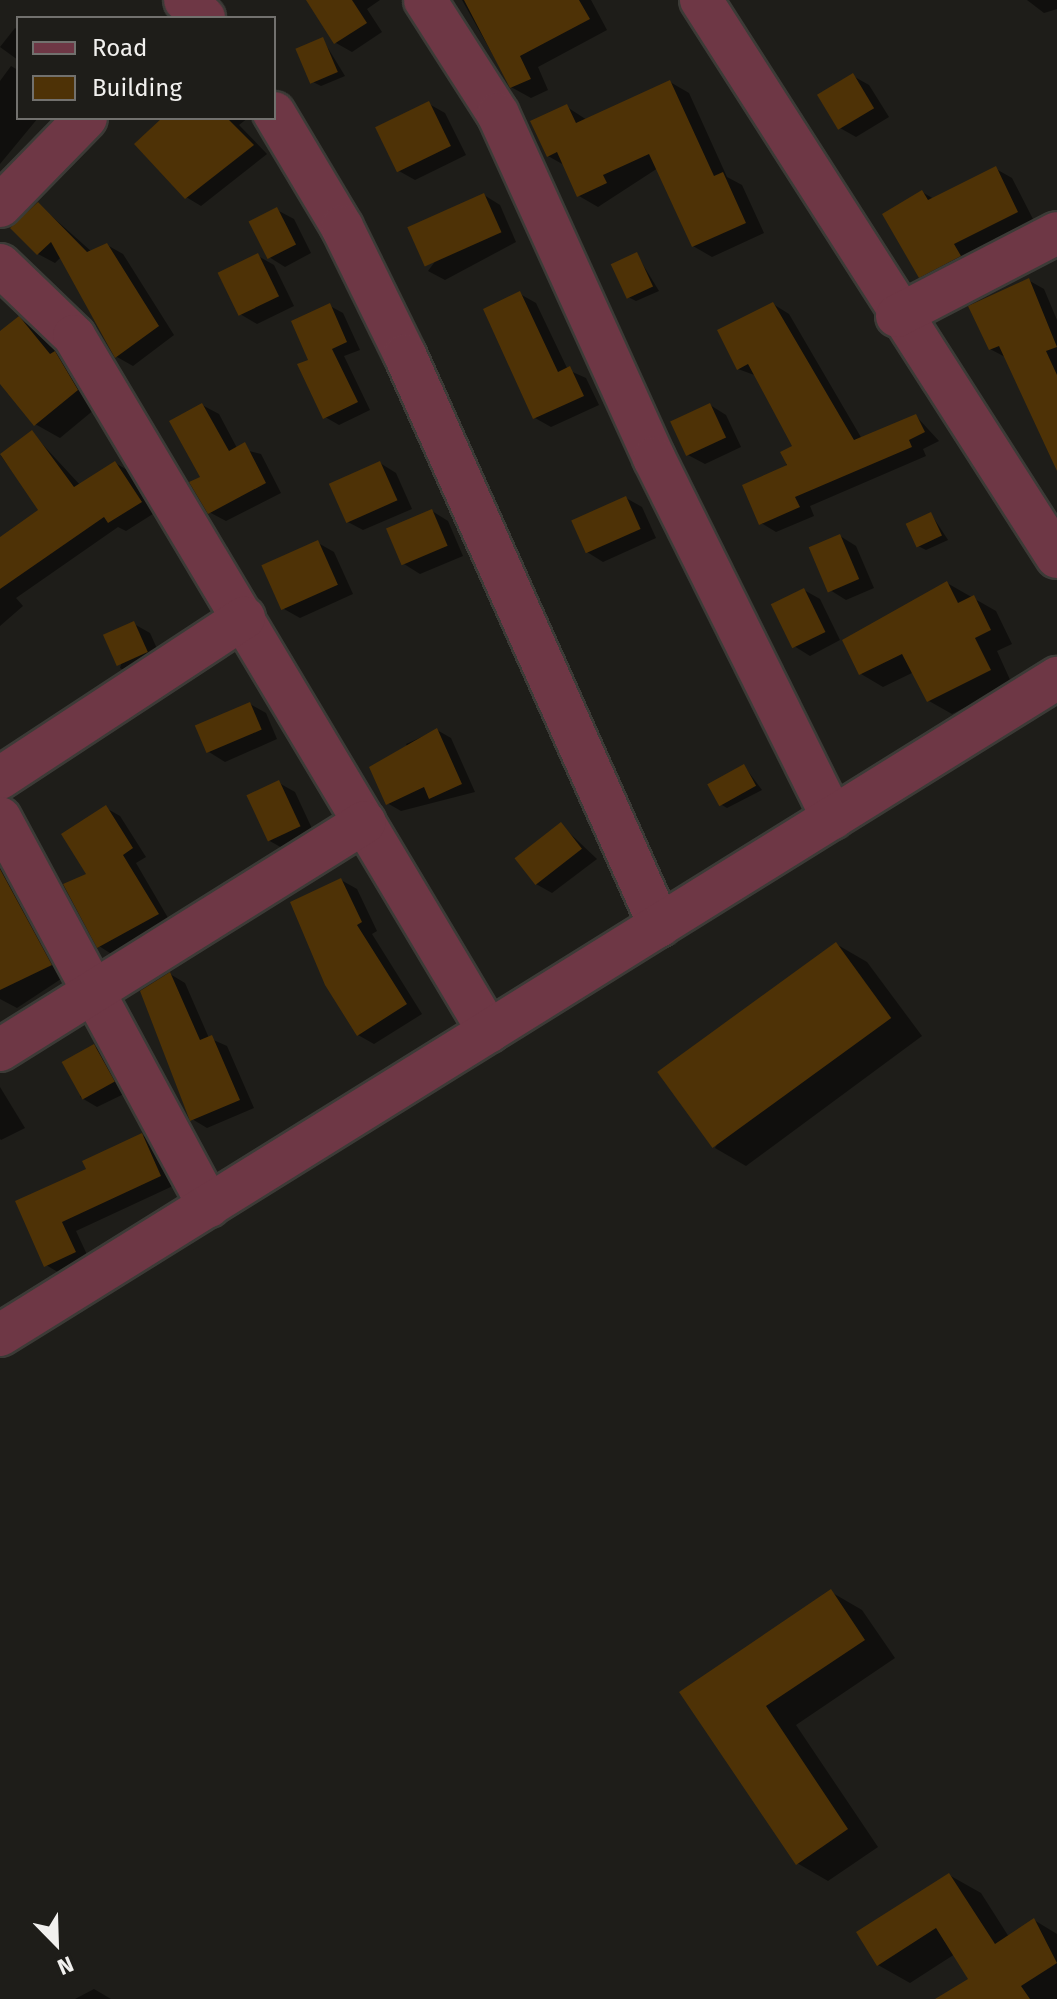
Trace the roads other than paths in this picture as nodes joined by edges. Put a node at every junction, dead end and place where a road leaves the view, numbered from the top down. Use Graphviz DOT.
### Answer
graph roads {
  1 [pos="425,0"];
  2 [pos="701,0"];
  3 [pos="276,117"];
  4 [pos="84,120"];
  5 [pos="0,206"];
  6 [pos="1057,233"];
  7 [pos="0,265"];
  8 [pos="897,316"];
  9 [pos="1057,557"];
  10 [pos="244,618"];
  11 [pos="1057,678"];
  12 [pos="0,778"];
  13 [pos="0,818"];
  14 [pos="833,818"];
  15 [pos="365,822"];
  16 [pos="660,926"];
  17 [pos="96,995"];
  18 [pos="489,1032"];
  19 [pos="0,1050"];
  20 [pos="209,1206"];
  21 [pos="0,1335"];
  1 -- 14 [label="street"];
  2 -- 8 [label="street"];
  3 -- 16 [label="street"];
  4 -- 5 [label="street"];
  6 -- 8 [label="street"];
  7 -- 10 [label="street"];
  8 -- 9 [label="street"];
  10 -- 12 [label="street"];
  10 -- 15 [label="street"];
  11 -- 14 [label="street"];
  13 -- 17 [label="street"];
  14 -- 16 [label="street"];
  15 -- 17 [label="street"];
  15 -- 18 [label="street"];
  16 -- 18 [label="street"];
  17 -- 19 [label="street"];
  17 -- 20 [label="street"];
  18 -- 20 [label="street"];
  20 -- 21 [label="street"];
}
